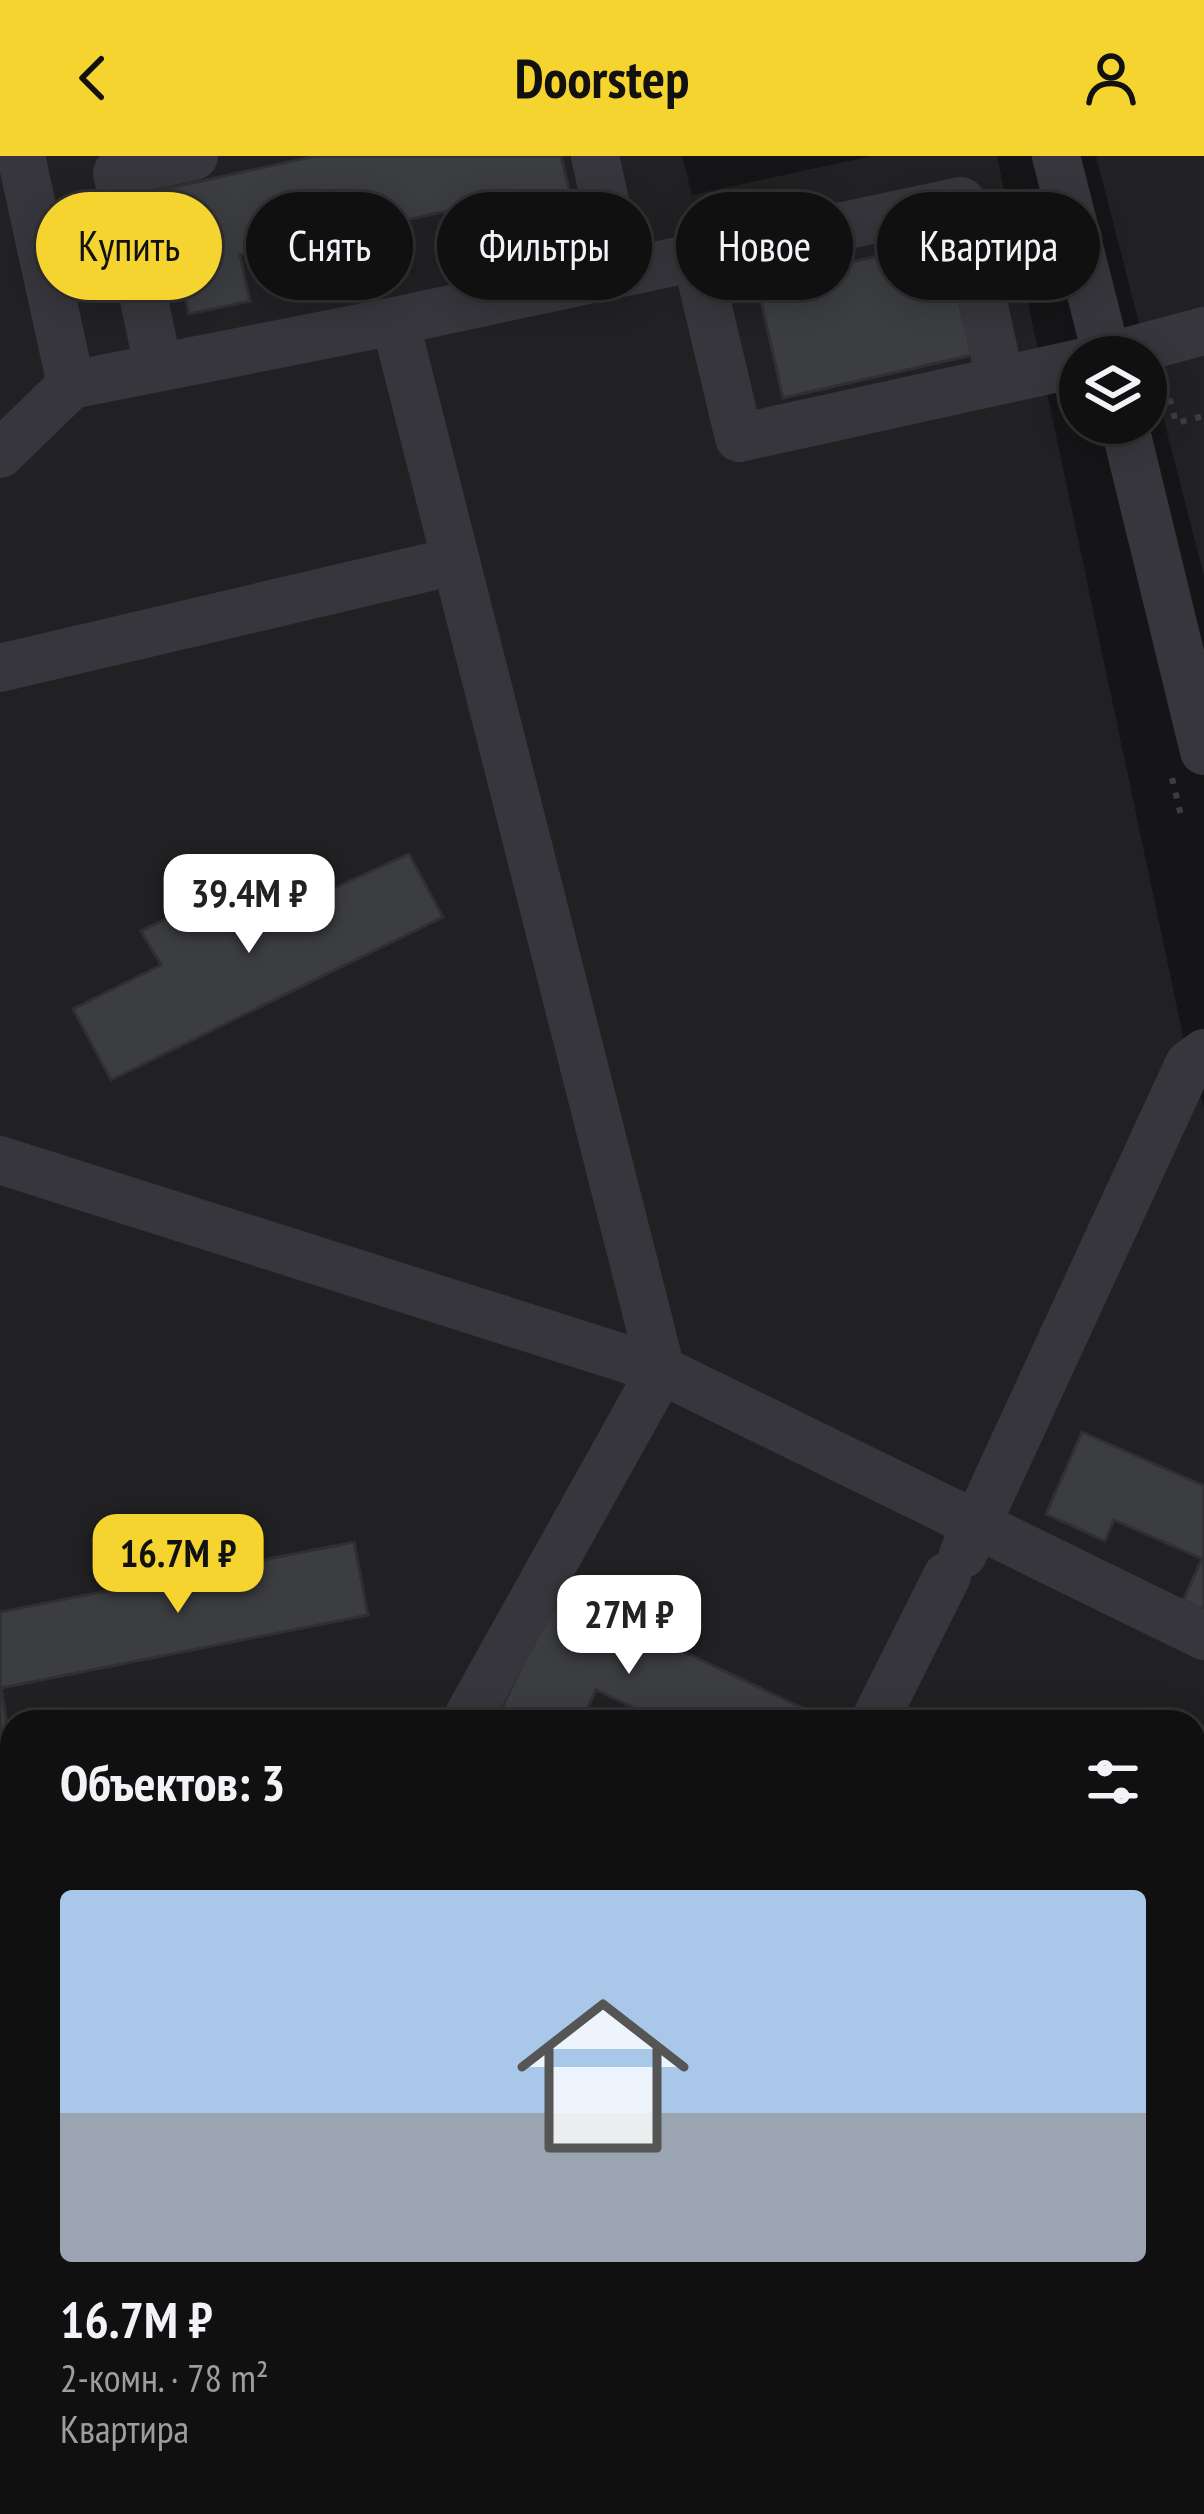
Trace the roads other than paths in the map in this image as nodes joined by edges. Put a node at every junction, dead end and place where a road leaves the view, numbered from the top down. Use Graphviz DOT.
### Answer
graph roads {
  1 [pos="21,156"];
  2 [pos="194,156"];
  3 [pos="595,156"];
  4 [pos="1056,156"];
  5 [pos="603,192"];
  6 [pos="853,224"];
  7 [pos="493,300"];
  8 [pos="706,300"];
  9 [pos="394,321"];
  10 [pos="1204,331"];
  11 [pos="1102,336"];
  12 [pos="1167,341"];
  13 [pos="158,366"];
  14 [pos="1059,367"];
  15 [pos="1000,379"];
  16 [pos="70,385"];
  17 [pos="1129,444"];
  18 [pos="0,454"];
  19 [pos="455,561"];
  20 [pos="0,668"];
  21 [pos="1204,751"];
  22 [pos="1204,1053"];
  23 [pos="0,1160"];
  24 [pos="661,1370"];
  25 [pos="962,1551"];
  26 [pos="1204,1636"];
  27 [pos="472,1710"];
  28 [pos="880,1710"];
  1 -- 16 [label="street"];
  2 -- 13 [label="street"];
  3 -- 5 [label="street"];
  4 -- 11 [label="street"];
  6 -- 15 [label="street"];
  7 -- 9 [label="street"];
  8 -- 15 [label="street"];
  9 -- 13 [label="street"];
  9 -- 19 [label="street"];
  10 -- 12 [label="street"];
  13 -- 16 [label="street"];
  14 -- 15 [label="street"];
  16 -- 18 [label="street"];
  17 -- 21 [label="street"];
  19 -- 20 [label="street"];
  19 -- 24 [label="street"];
  22 -- 25 [label="street"];
  23 -- 24 [label="street"];
  24 -- 25 [label="street"];
  24 -- 27 [label="street"];
  25 -- 26 [label="street"];
  25 -- 28 [label="street"];
}
